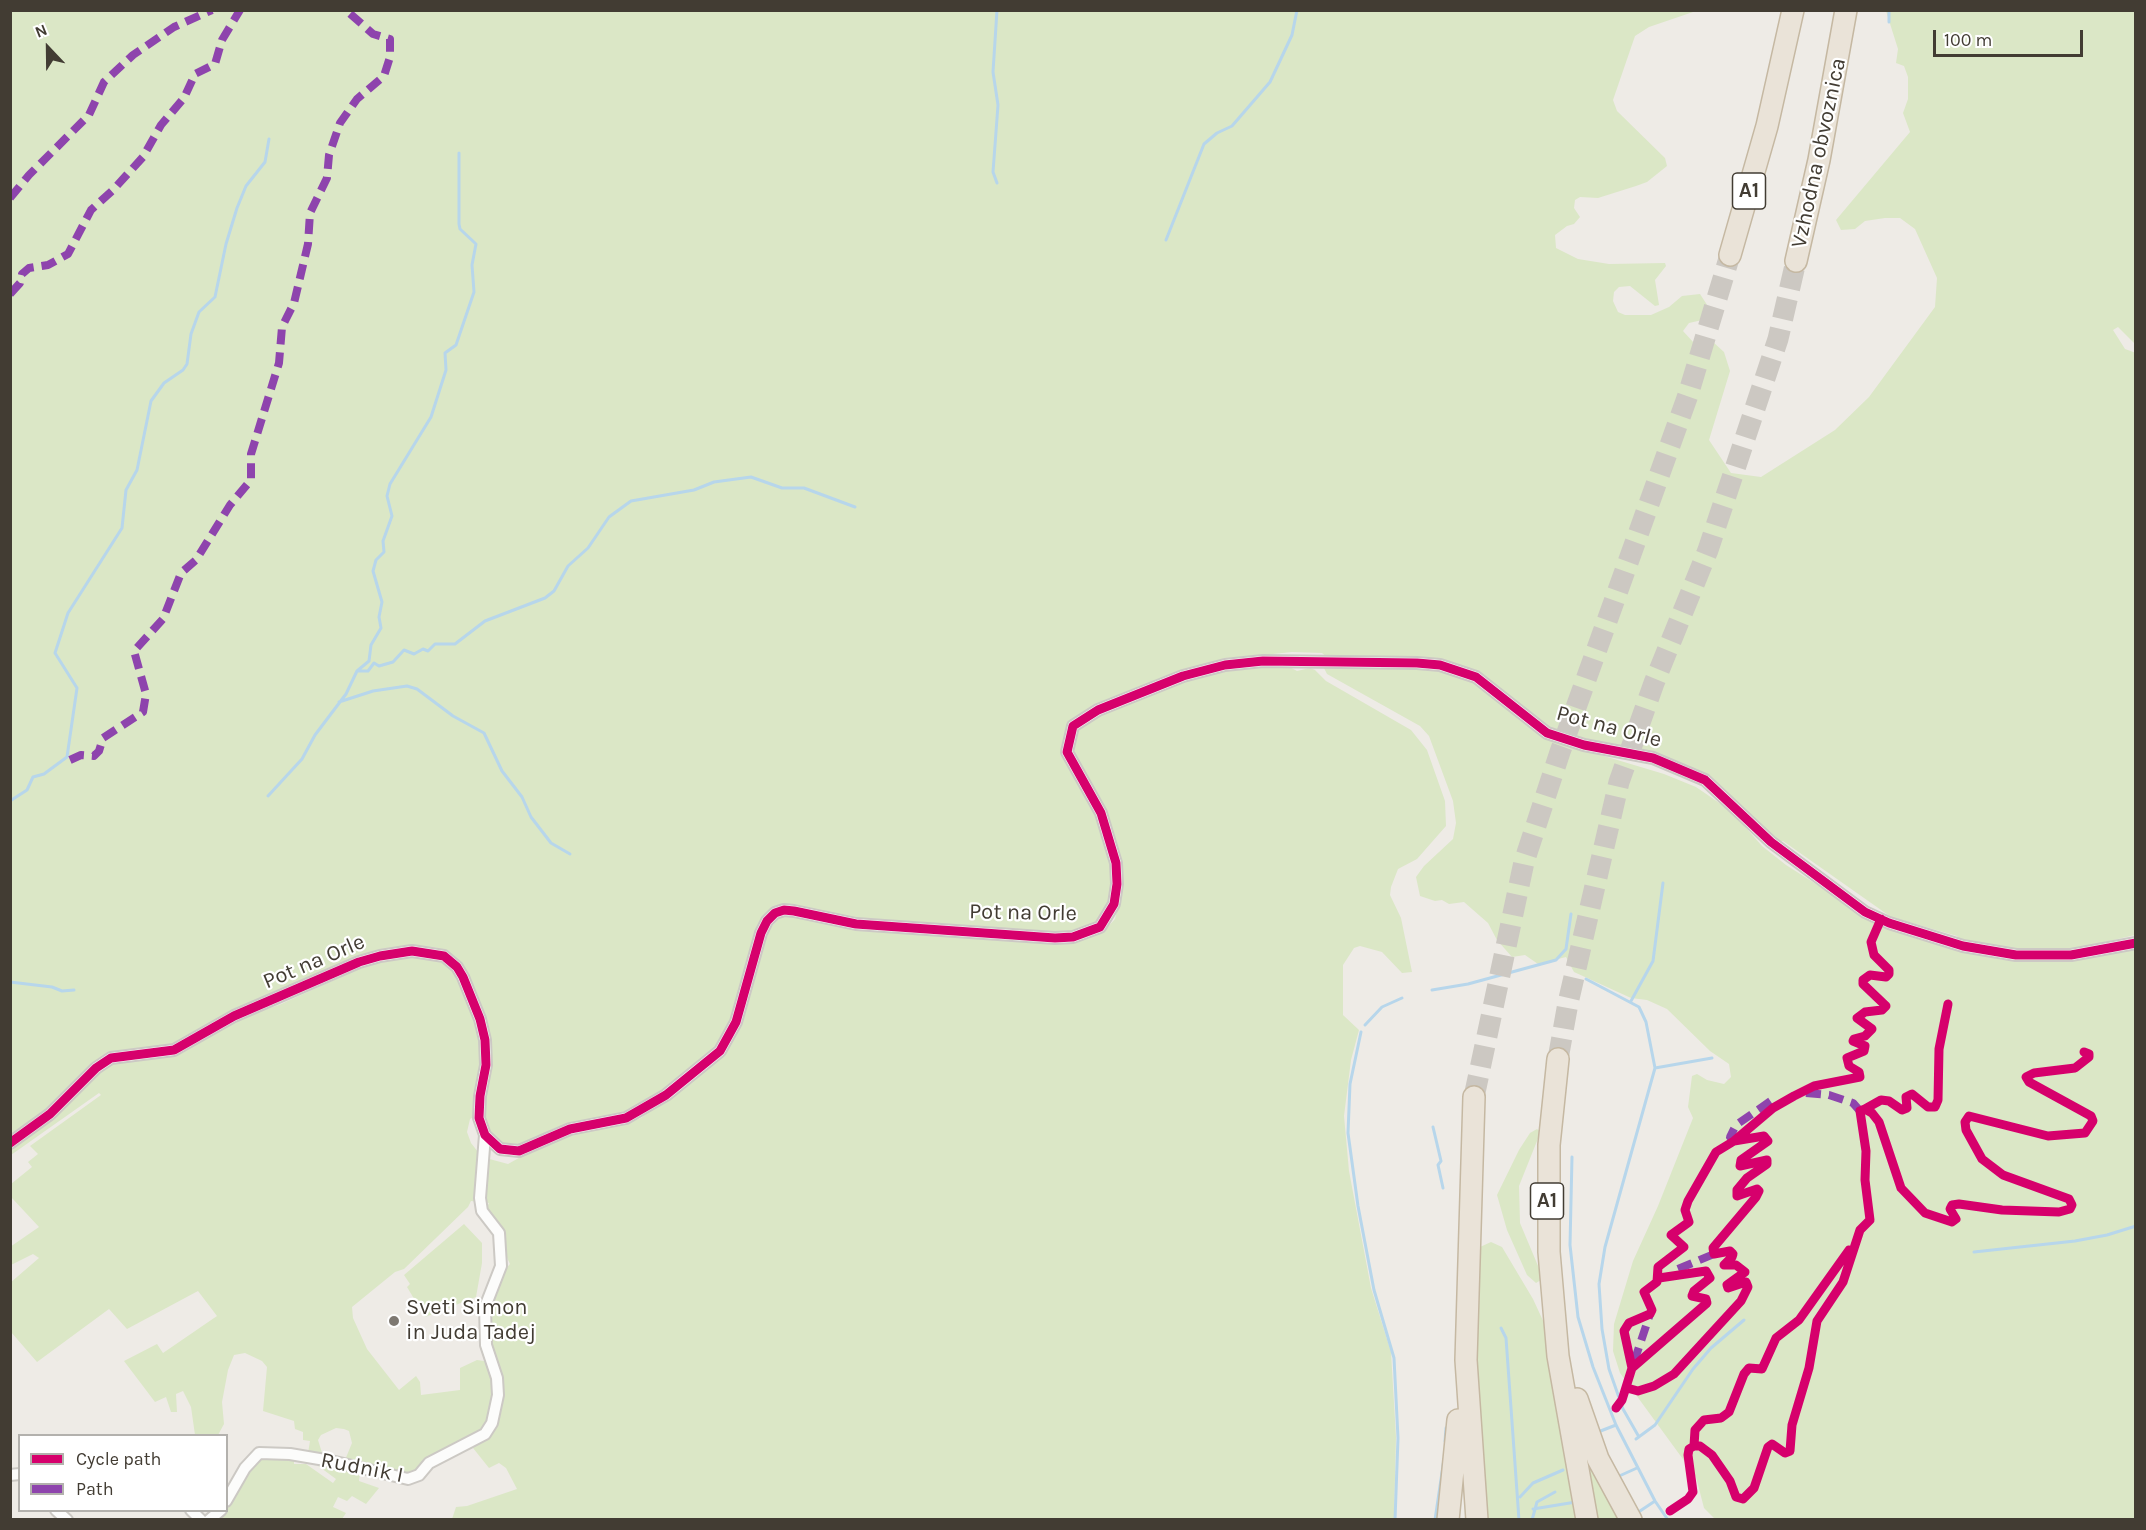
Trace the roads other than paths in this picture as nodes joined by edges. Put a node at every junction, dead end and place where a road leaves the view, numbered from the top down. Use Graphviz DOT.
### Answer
graph roads {
  1 [pos="1793,10"];
  2 [pos="1846,10"];
  3 [pos="1730,255"];
  4 [pos="1796,261"];
  5 [pos="2136,943"];
  6 [pos="1558,1059"];
  7 [pos="1474,1097"];
  8 [pos="486,1135"];
  9 [pos="10,1143"];
  10 [pos="1557,1342"];
  11 [pos="1466,1360"];
  12 [pos="228,1498"];
  13 [pos="1448,1520"];
  14 [pos="1477,1520"];
  15 [pos="1587,1520"];
  16 [pos="1631,1520"];
  1 -- 3 [label="highway, A1"];
  2 -- 4 [label="highway, Vzhodna obvoznica"];
  5 -- 8 [label="street, Pot na Orle"];
  6 -- 10 [label="highway, A1"];
  7 -- 11 [label="highway"];
  8 -- 9 [label="street, Pot na Orle"];
  8 -- 12 [label="street, Rudnik I"];
  10 -- 15 [label="highway, A1"];
  10 -- 16 [label="highway"];
  11 -- 13 [label="highway"];
  11 -- 14 [label="highway"];
}
